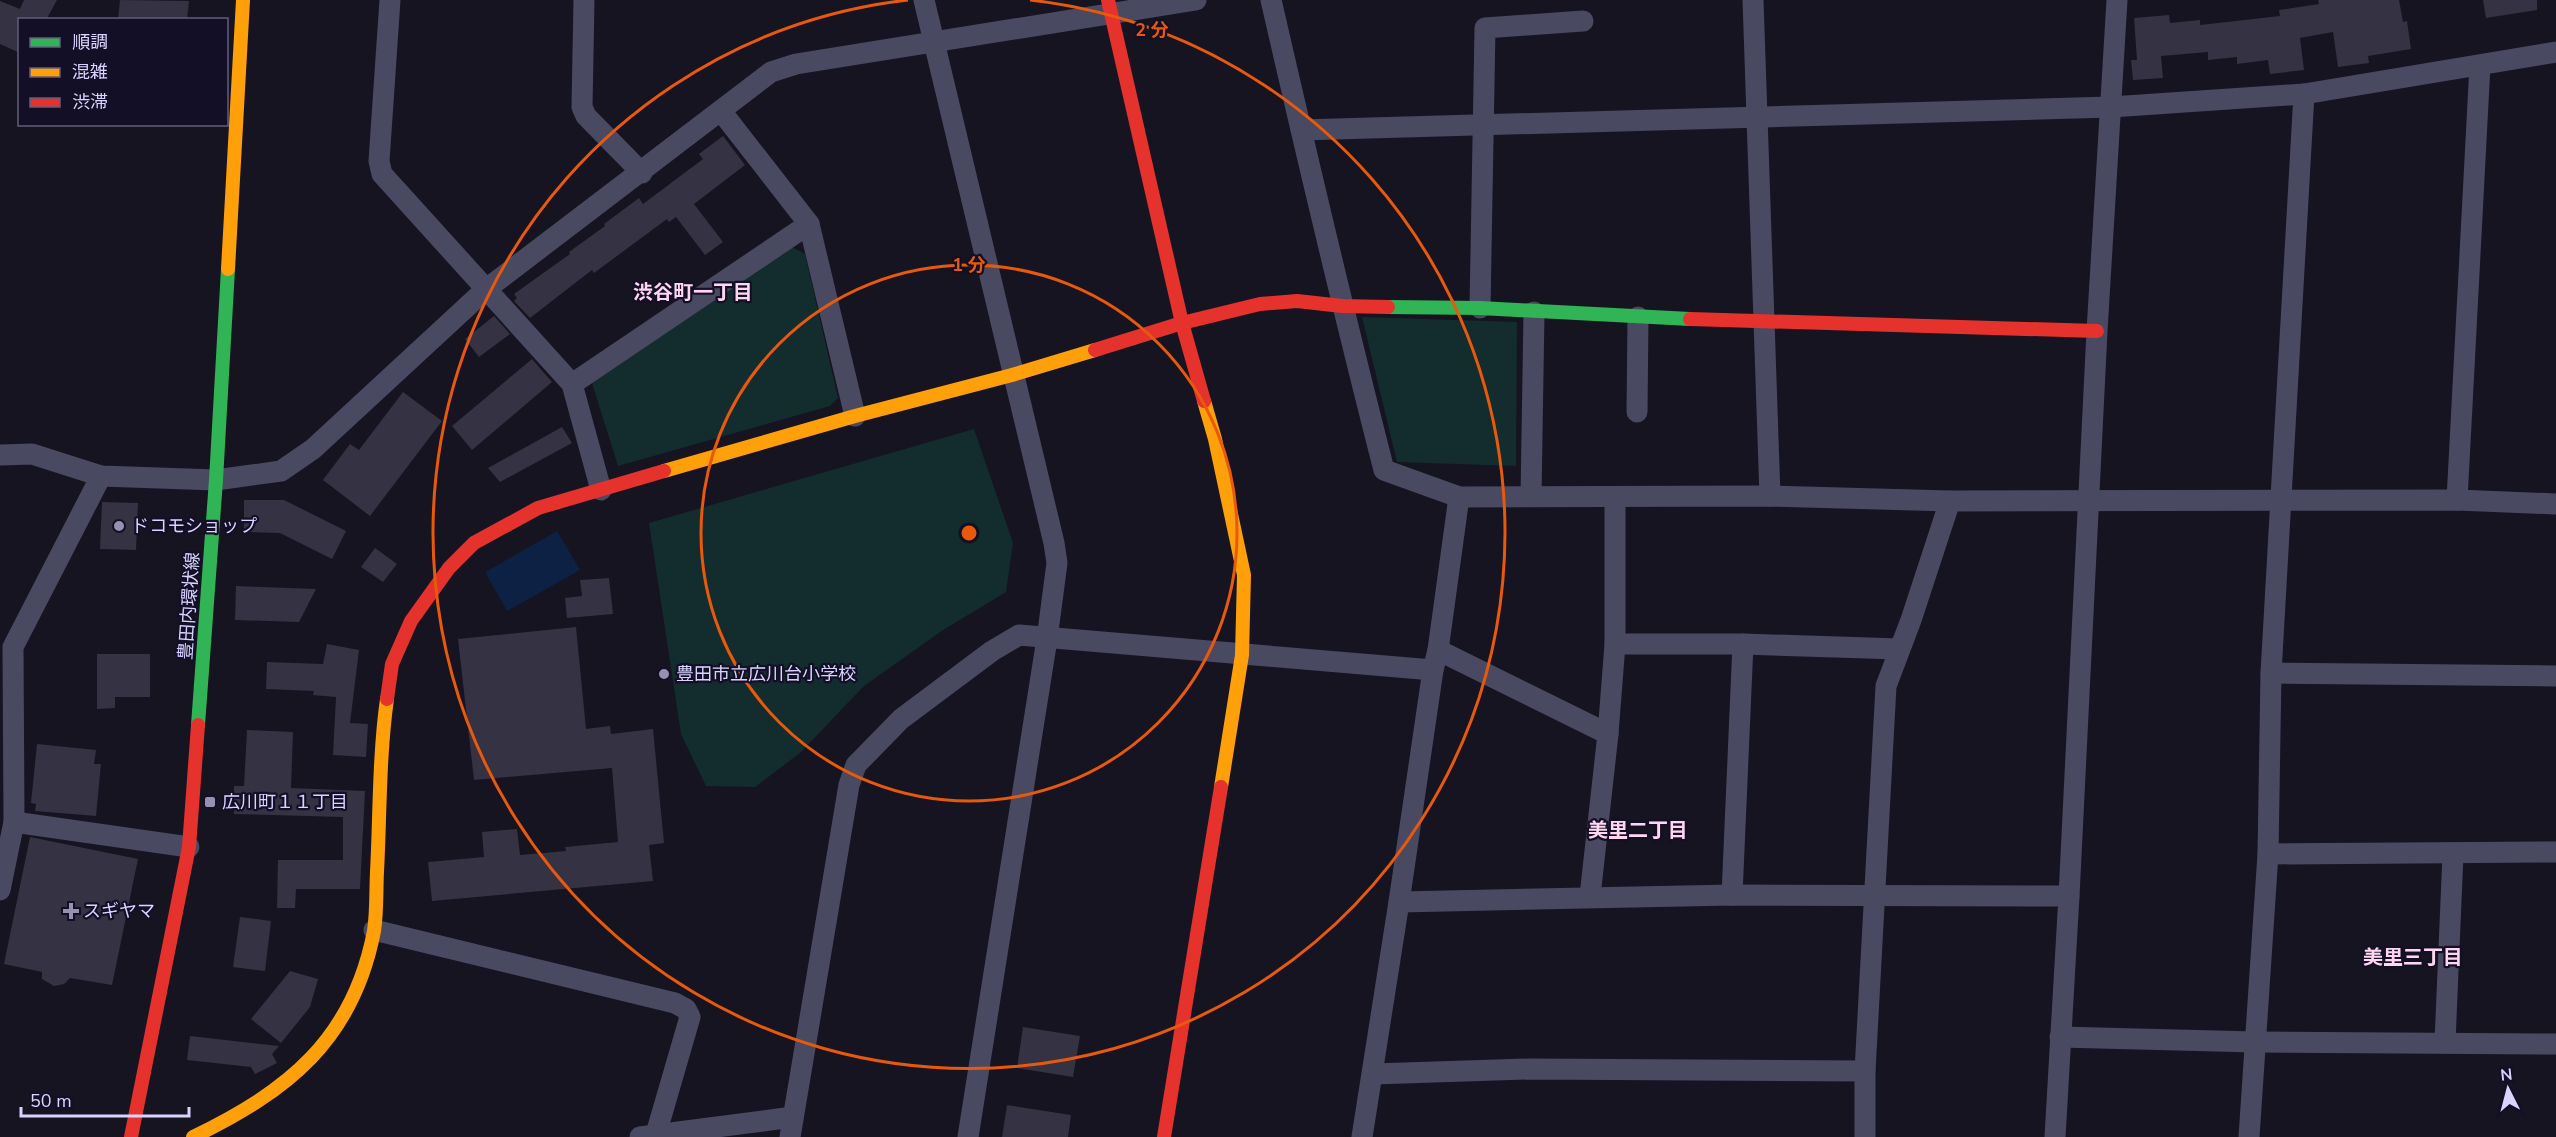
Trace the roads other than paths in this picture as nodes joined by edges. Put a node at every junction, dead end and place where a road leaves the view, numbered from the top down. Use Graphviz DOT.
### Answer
graph roads {
  1 [pos="243,0"];
  2 [pos="390,0"];
  3 [pos="584,0"];
  4 [pos="924,0"];
  5 [pos="1196,0"];
  6 [pos="1271,0"];
  7 [pos="1753,0"];
  8 [pos="2117,0"];
  9 [pos="1109,6"];
  10 [pos="1584,21"];
  11 [pos="934,42"];
  12 [pos="2556,52"];
  13 [pos="2480,64"];
  14 [pos="2304,94"];
  15 [pos="2111,107"];
  16 [pos="721,111"];
  17 [pos="1757,118"];
  18 [pos="1484,124"];
  19 [pos="1301,130"];
  20 [pos="642,172"];
  21 [pos="809,224"];
  22 [pos="485,290"];
  23 [pos="1342,306"];
  24 [pos="1480,308"];
  25 [pos="1534,312"];
  26 [pos="1638,317"];
  27 [pos="1182,323"];
  28 [pos="1763,323"];
  29 [pos="2097,331"];
  30 [pos="1012,375"];
  31 [pos="572,384"];
  32 [pos="1637,412"];
  33 [pos="855,416"];
  34 [pos="0,455"];
  35 [pos="101,476"];
  36 [pos="216,480"];
  37 [pos="601,490"];
  38 [pos="1531,496"];
  39 [pos="1770,496"];
  40 [pos="1459,497"];
  41 [pos="1615,497"];
  42 [pos="2281,499"];
  43 [pos="2457,500"];
  44 [pos="1950,501"];
  45 [pos="2090,501"];
  46 [pos="2556,504"];
  47 [pos="1047,639"];
  48 [pos="1615,644"];
  49 [pos="1743,644"];
  50 [pos="7,646"];
  51 [pos="1899,649"];
  52 [pos="1242,655"];
  53 [pos="1436,660"];
  54 [pos="2271,673"];
  55 [pos="2556,676"];
  56 [pos="6,707"];
  57 [pos="1608,734"];
  58 [pos="14,822"];
  59 [pos="189,847"];
  60 [pos="2556,852"];
  61 [pos="2268,854"];
  62 [pos="2453,854"];
  63 [pos="0,890"];
  64 [pos="1732,895"];
  65 [pos="1590,896"];
  66 [pos="1873,896"];
  67 [pos="2069,896"];
  68 [pos="1399,902"];
  69 [pos="374,930"];
  70 [pos="2060,1037"];
  71 [pos="2255,1042"];
  72 [pos="2445,1042"];
  73 [pos="2556,1044"];
  74 [pos="1865,1071"];
  75 [pos="1373,1074"];
  76 [pos="792,1127"];
  77 [pos="648,1136"];
  78 [pos="131,1137"];
  79 [pos="193,1137"];
  80 [pos="968,1137"];
  81 [pos="1164,1137"];
  82 [pos="1362,1137"];
  83 [pos="1865,1137"];
  84 [pos="2055,1137"];
  85 [pos="2249,1137"];
  1 -- 36 [label="street, 豊田内環状線"];
  2 -- 22 [label="street"];
  3 -- 20 [label="street"];
  4 -- 11 [label="street"];
  5 -- 9 [label="street"];
  6 -- 19 [label="street"];
  7 -- 17 [label="street"];
  8 -- 15 [label="street"];
  9 -- 11 [label="street"];
  9 -- 27 [label="street"];
  10 -- 18 [label="street"];
  11 -- 16 [label="street"];
  11 -- 30 [label="street"];
  12 -- 13 [label="street"];
  13 -- 14 [label="street"];
  13 -- 43 [label="street"];
  14 -- 15 [label="street"];
  14 -- 42 [label="street"];
  15 -- 17 [label="street"];
  15 -- 29 [label="street"];
  16 -- 20 [label="street"];
  16 -- 21 [label="street"];
  17 -- 18 [label="street"];
  17 -- 28 [label="street"];
  18 -- 19 [label="street"];
  18 -- 24 [label="street"];
  19 -- 23 [label="street"];
  20 -- 22 [label="street"];
  21 -- 31 [label="street"];
  21 -- 33 [label="street"];
  22 -- 31 [label="street"];
  22 -- 36 [label="street"];
  23 -- 24 [label="street"];
  23 -- 27 [label="street"];
  23 -- 40 [label="street"];
  24 -- 25 [label="street"];
  25 -- 26 [label="street"];
  25 -- 38 [label="street"];
  26 -- 28 [label="street"];
  26 -- 32 [label="street"];
  27 -- 30 [label="street"];
  27 -- 52 [label="street"];
  28 -- 29 [label="street"];
  28 -- 39 [label="street"];
  29 -- 45 [label="street"];
  30 -- 33 [label="street"];
  30 -- 47 [label="street"];
  31 -- 37 [label="street"];
  33 -- 37 [label="street"];
  34 -- 35 [label="street"];
  35 -- 36 [label="street"];
  35 -- 50 [label="street"];
  36 -- 59 [label="street, 豊田内環状線"];
  37 -- 69 [label="street"];
  38 -- 40 [label="street"];
  38 -- 41 [label="street"];
  39 -- 41 [label="street"];
  39 -- 44 [label="street"];
  40 -- 53 [label="street"];
  41 -- 48 [label="street"];
  42 -- 43 [label="street"];
  42 -- 45 [label="street"];
  42 -- 54 [label="street"];
  43 -- 46 [label="street"];
  44 -- 45 [label="street"];
  44 -- 51 [label="street"];
  45 -- 67 [label="street"];
  47 -- 52 [label="street"];
  47 -- 76 [label="street"];
  47 -- 80 [label="street"];
  48 -- 49 [label="street"];
  48 -- 57 [label="street"];
  49 -- 51 [label="street"];
  49 -- 64 [label="street"];
  50 -- 56 [label="street"];
  51 -- 66 [label="street"];
  52 -- 53 [label="street"];
  52 -- 81 [label="street"];
  53 -- 57 [label="street"];
  53 -- 68 [label="street"];
  54 -- 55 [label="street"];
  54 -- 61 [label="street"];
  56 -- 58 [label="street"];
  57 -- 65 [label="street"];
  58 -- 59 [label="street"];
  58 -- 63 [label="street"];
  59 -- 78 [label="street, 豊田内環状線"];
  60 -- 62 [label="street"];
  61 -- 62 [label="street"];
  61 -- 71 [label="street"];
  62 -- 72 [label="street"];
  64 -- 65 [label="street"];
  64 -- 66 [label="street"];
  65 -- 68 [label="street"];
  66 -- 67 [label="street"];
  66 -- 74 [label="street"];
  67 -- 70 [label="street"];
  68 -- 75 [label="street"];
  69 -- 77 [label="street"];
  69 -- 79 [label="street"];
  70 -- 71 [label="street"];
  70 -- 84 [label="street"];
  71 -- 72 [label="street"];
  71 -- 85 [label="street"];
  72 -- 73 [label="street"];
  74 -- 75 [label="street"];
  74 -- 83 [label="street"];
  75 -- 82 [label="street"];
  76 -- 77 [label="street"];
}
